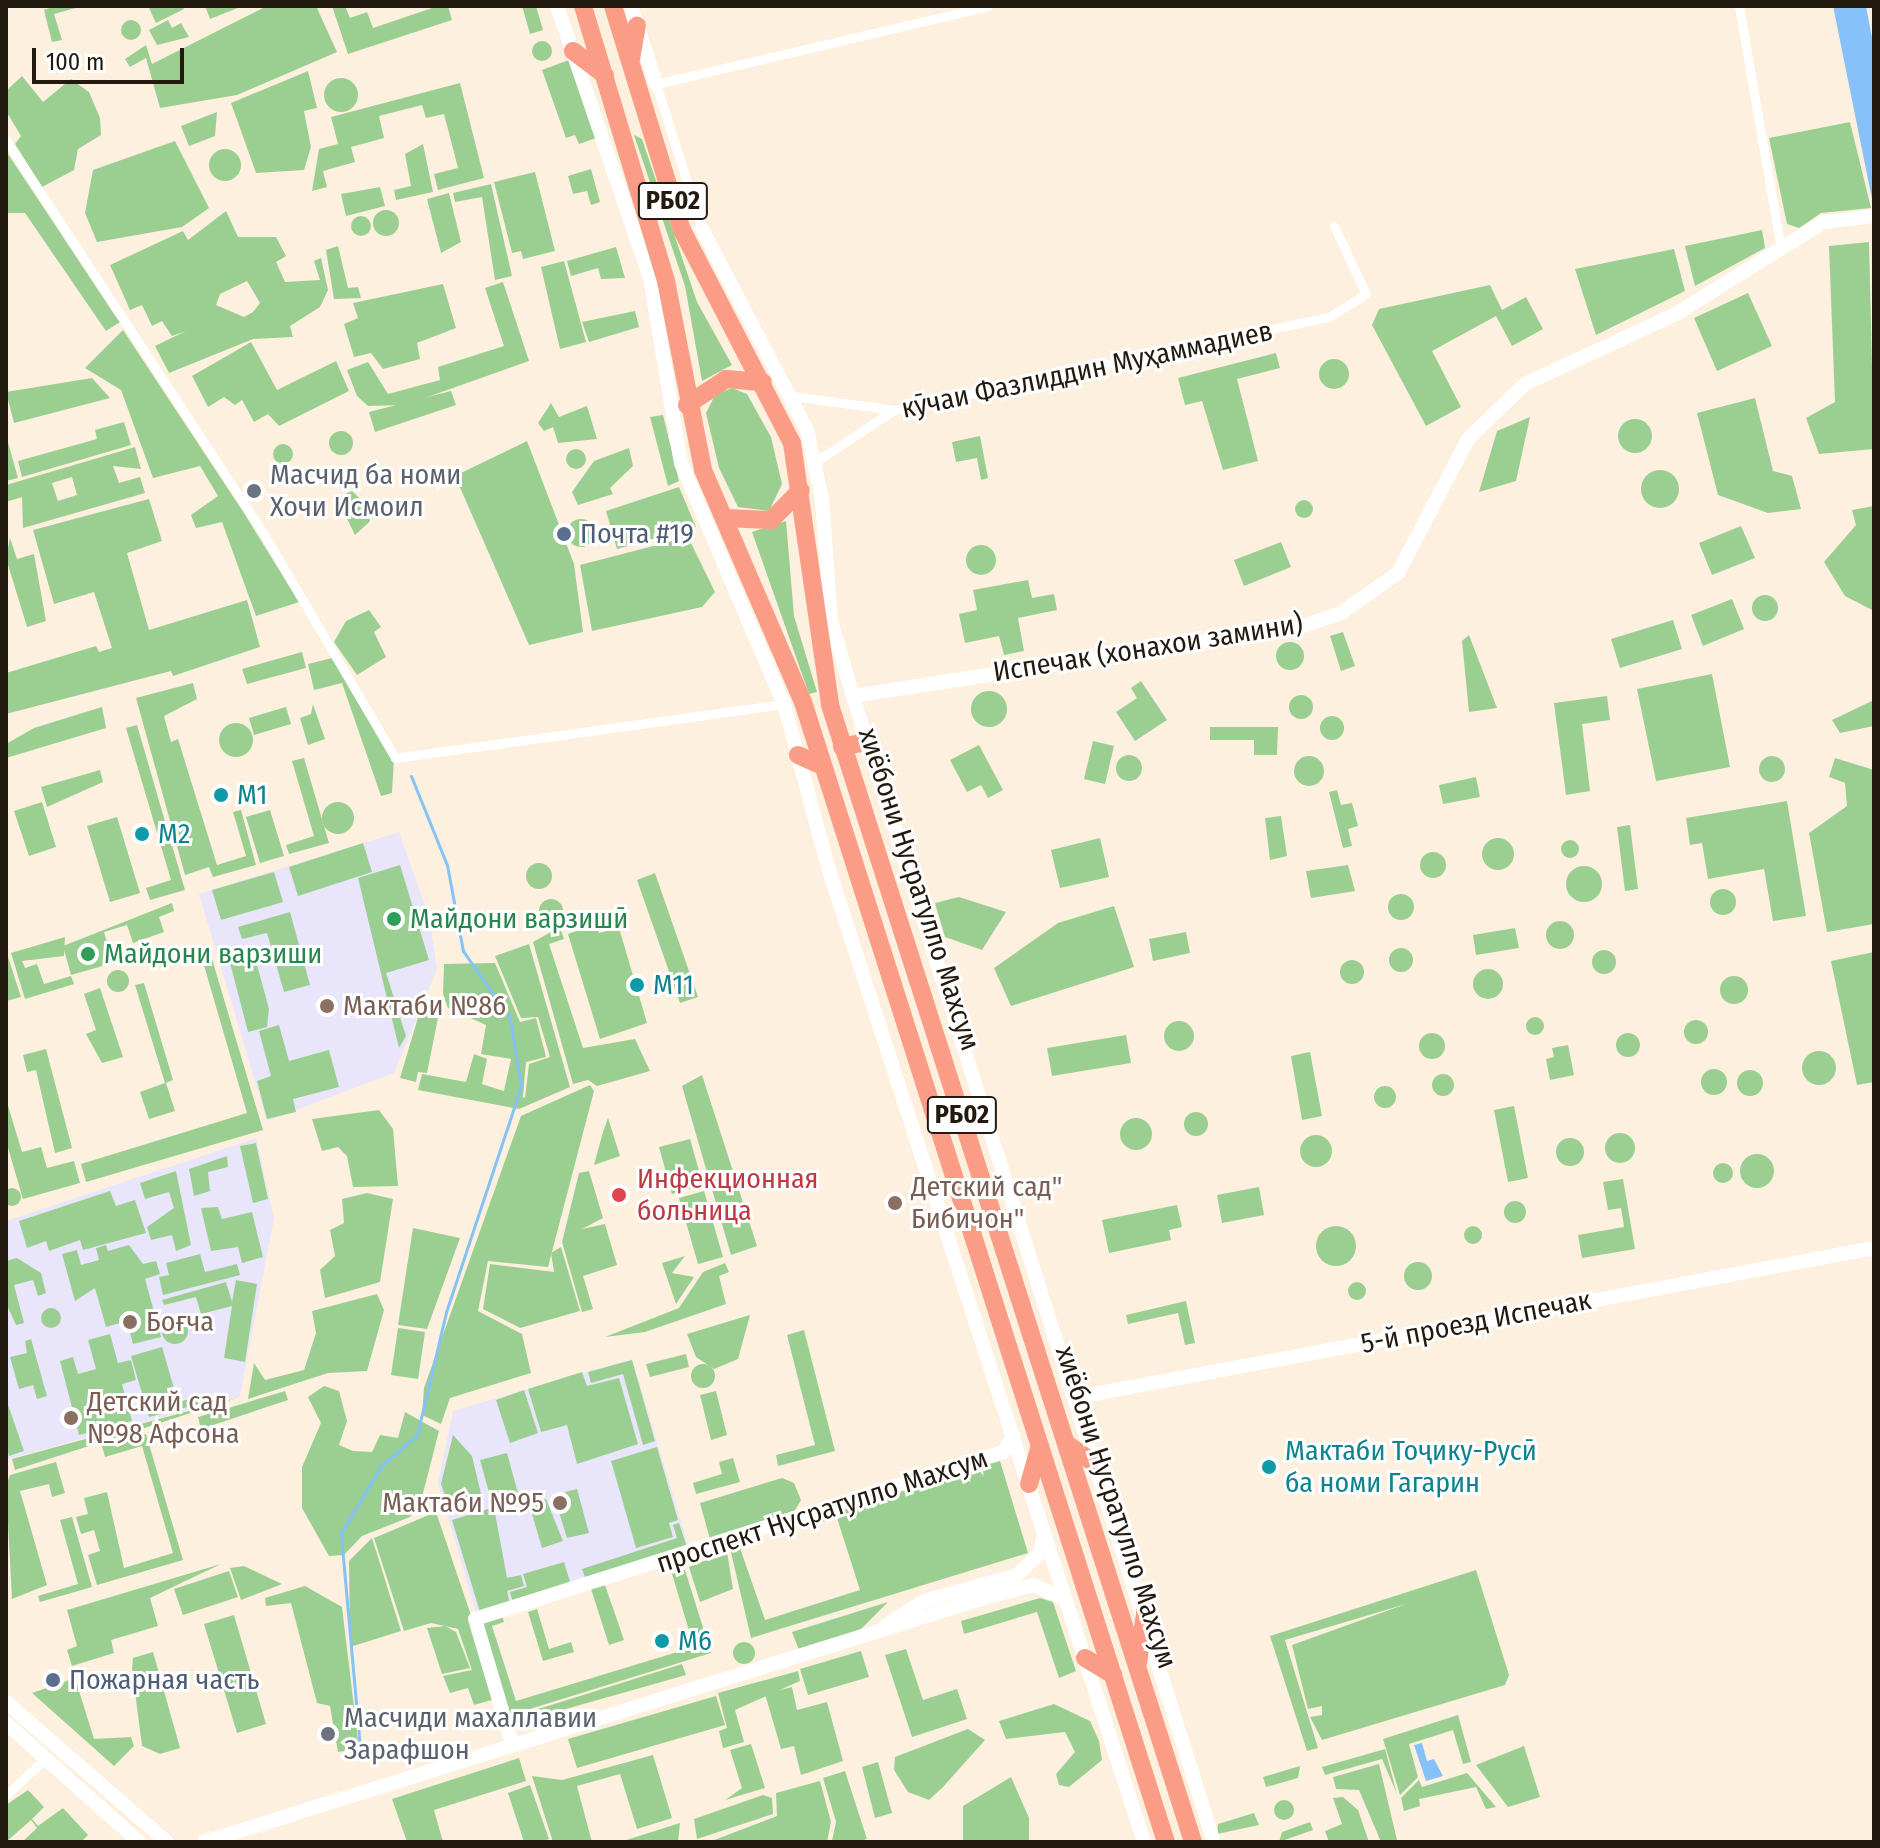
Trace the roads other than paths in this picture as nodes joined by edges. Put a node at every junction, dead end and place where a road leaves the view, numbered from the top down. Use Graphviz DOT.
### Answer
graph roads {
  1 [pos="557,6"];
  2 [pos="583,6"];
  3 [pos="613,6"];
  4 [pos="631,6"];
  5 [pos="988,6"];
  6 [pos="1739,6"];
  7 [pos="637,26"];
  8 [pos="573,51"];
  9 [pos="631,62"];
  10 [pos="605,75"];
  11 [pos="656,84"];
  12 [pos="6,140"];
  13 [pos="1868,217"];
  14 [pos="1334,226"];
  15 [pos="702,229"];
  16 [pos="1781,248"];
  17 [pos="763,382"];
  18 [pos="793,396"];
  19 [pos="687,405"];
  20 [pos="894,410"];
  21 [pos="815,462"];
  22 [pos="801,490"];
  23 [pos="725,518"];
  24 [pos="853,696"];
  25 [pos="784,704"];
  26 [pos="866,742"];
  27 [pos="842,747"];
  28 [pos="798,755"];
  29 [pos="823,766"];
  30 [pos="998,1227"];
  31 [pos="973,1235"];
  32 [pos="1874,1248"];
  33 [pos="1078,1397"];
  34 [pos="1014,1436"];
  35 [pos="1067,1444"];
  36 [pos="1040,1446"];
  37 [pos="1098,1466"];
  38 [pos="1029,1484"];
  39 [pos="1043,1536"];
  40 [pos="1066,1600"];
  41 [pos="1146,1607"];
  42 [pos="874,1634"];
  43 [pos="1085,1658"];
  44 [pos="1138,1666"];
  45 [pos="1113,1675"];
  46 [pos="6,1702"];
  47 [pos="6,1723"];
  48 [pos="512,1744"];
  49 [pos="47,1757"];
  50 [pos="6,1795"];
  51 [pos="139,1842"];
  52 [pos="167,1842"];
  53 [pos="204,1842"];
  54 [pos="1144,1842"];
  55 [pos="1166,1842"];
  56 [pos="1193,1842"];
  57 [pos="1214,1842"];
  1 -- 8 [label="street, проспект Нусратулло Махсум"];
  2 -- 10 [label="highway, хиёбони Нусратулло Махсум / РБ02"];
  3 -- 9 [label="highway, хиёбони Нусратулло Махсум / РБ02"];
  4 -- 7 [label="street"];
  5 -- 11 [label="street"];
  6 -- 16 [label="street"];
  7 -- 9 [label="highway"];
  7 -- 11 [label="street"];
  8 -- 10 [label="highway"];
  8 -- 25 [label="street, проспект Нусратулло Махсум"];
  9 -- 17 [label="highway, хиёбони Нусратулло Махсум / РБ02"];
  10 -- 19 [label="highway, хиёбони Нусратулло Махсум / РБ02"];
  11 -- 15 [label="street"];
  12 -- 25 [label="street"];
  13 -- 16 [label="street, Испечак (хонахои замини)"];
  14 -- 20 [label="street, кӯчаи Фазлиддин Муҳаммадиев"];
  15 -- 18 [label="street"];
  16 -- 24 [label="street, Испечак (хонахои замини)"];
  17 -- 19 [label="highway"];
  17 -- 22 [label="highway, хиёбони Нусратулло Махсум / РБ02"];
  18 -- 20 [label="street"];
  18 -- 21 [label="street"];
  19 -- 23 [label="highway, хиёбони Нусратулло Махсум / РБ02"];
  20 -- 21 [label="street, кӯчаи Фазлиддин Муҳаммадиев"];
  21 -- 24 [label="street"];
  22 -- 23 [label="highway"];
  22 -- 27 [label="highway, хиёбони Нусратулло Махсум / РБ02"];
  23 -- 29 [label="highway, хиёбони Нусратулло Махсум / РБ02"];
  24 -- 26 [label="street"];
  25 -- 28 [label="street, проспект Нусратулло Махсум"];
  26 -- 27 [label="highway"];
  26 -- 33 [label="street"];
  27 -- 30 [label="highway, хиёбони Нусратулло Махсум / РБ02"];
  28 -- 29 [label="highway"];
  28 -- 34 [label="street, проспект Нусратулло Махсум"];
  29 -- 31 [label="highway, хиёбони Нусратулло Махсум / РБ02"];
  30 -- 31 [label="highway"];
  30 -- 35 [label="highway, хиёбони Нусратулло Махсум / РБ02"];
  31 -- 36 [label="highway, хиёбони Нусратулло Махсум / РБ02"];
  32 -- 33 [label="street, 5-й проезд Испечак"];
  33 -- 37 [label="street"];
  34 -- 38 [label="street"];
  34 -- 48 [label="street, проспект Нусратулло Махсум"];
  35 -- 37 [label="highway"];
  35 -- 44 [label="highway, хиёбони Нусратулло Махсум / РБ02"];
  36 -- 38 [label="highway"];
  36 -- 45 [label="highway, хиёбони Нусратулло Махсум / РБ02"];
  37 -- 41 [label="street"];
  38 -- 39 [label="street"];
  39 -- 40 [label="street"];
  39 -- 42 [label="street"];
  40 -- 42 [label="street"];
  40 -- 43 [label="street"];
  41 -- 44 [label="highway"];
  41 -- 57 [label="street"];
  42 -- 48 [label="street"];
  43 -- 45 [label="highway"];
  43 -- 54 [label="street"];
  44 -- 56 [label="highway, хиёбони Нусратулло Махсум / РБ02"];
  45 -- 55 [label="highway, хиёбони Нусратулло Махсум / РБ02"];
  46 -- 52 [label="street"];
  47 -- 49 [label="street"];
  48 -- 53 [label="street"];
  49 -- 50 [label="street"];
  49 -- 51 [label="street"];
}
